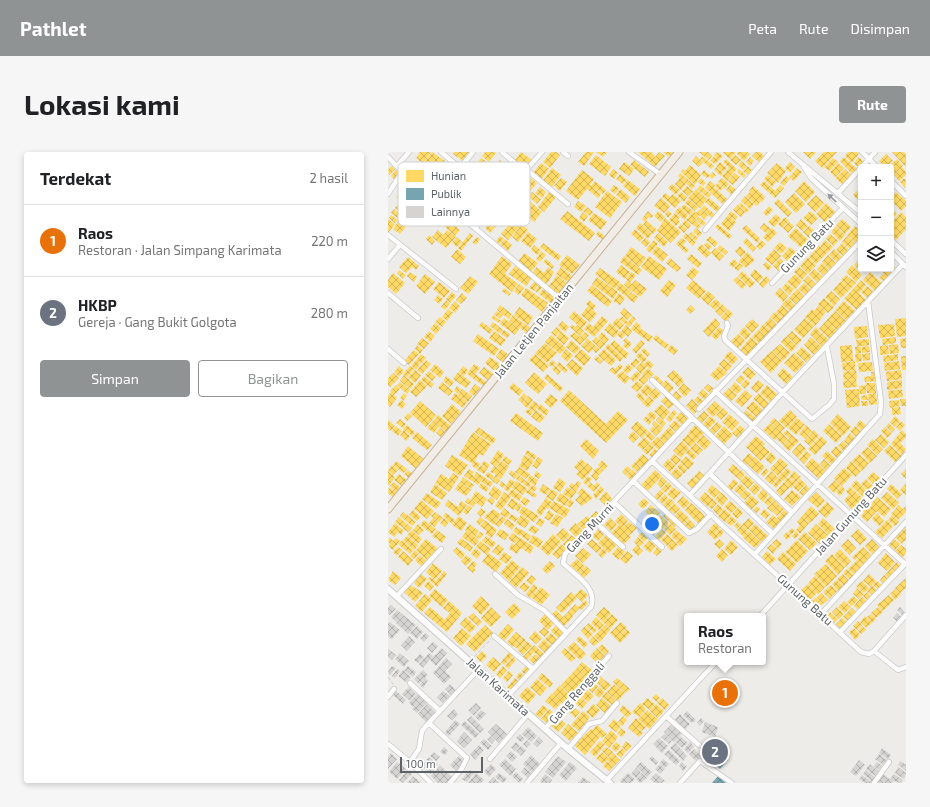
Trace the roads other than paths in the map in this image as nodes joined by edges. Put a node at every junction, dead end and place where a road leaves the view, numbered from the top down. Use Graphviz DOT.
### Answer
graph roads {
  1 [pos="409,152"];
  2 [pos="441,152"];
  3 [pos="473,152"];
  4 [pos="502,152"];
  5 [pos="542,152"];
  6 [pos="563,152"];
  7 [pos="629,152"];
  8 [pos="679,152"];
  9 [pos="771,152"];
  10 [pos="788,152"];
  11 [pos="862,152"];
  12 [pos="875,152"];
  13 [pos="568,156"];
  14 [pos="388,157"];
  15 [pos="869,159"];
  16 [pos="400,162"];
  17 [pos="453,162"];
  18 [pos="465,162"];
  19 [pos="515,162"];
  20 [pos="864,164"];
  21 [pos="874,164"];
  22 [pos="803,165"];
  23 [pos="397,166"];
  24 [pos="530,166"];
  25 [pos="858,170"];
  26 [pos="530,174"];
  27 [pos="660,174"];
  28 [pos="398,178"];
  29 [pos="894,184"];
  30 [pos="838,193"];
  31 [pos="388,194"];
  32 [pos="906,196"];
  33 [pos="568,204"];
  34 [pos="843,208"];
  35 [pos="858,210"];
  36 [pos="858,221"];
  37 [pos="472,226"];
  38 [pos="475,228"];
  39 [pos="705,230"];
  40 [pos="388,235"];
  41 [pos="894,243"];
  42 [pos="858,244"];
  43 [pos="400,245"];
  44 [pos="906,254"];
  45 [pos="894,255"];
  46 [pos="388,259"];
  47 [pos="905,266"];
  48 [pos="772,283"];
  49 [pos="456,289"];
  50 [pos="388,293"];
  51 [pos="560,300"];
  52 [pos="868,301"];
  53 [pos="418,318"];
  54 [pos="727,323"];
  55 [pos="827,347"];
  56 [pos="388,349"];
  57 [pos="747,360"];
  58 [pos="404,363"];
  59 [pos="652,380"];
  60 [pos="715,391"];
  61 [pos="783,392"];
  62 [pos="699,409"];
  63 [pos="692,418"];
  64 [pos="752,425"];
  65 [pos="729,451"];
  66 [pos="906,455"];
  67 [pos="652,461"];
  68 [pos="710,474"];
  69 [pos="633,482"];
  70 [pos="818,484"];
  71 [pos="690,495"];
  72 [pos="614,502"];
  73 [pos="388,509"];
  74 [pos="792,512"];
  75 [pos="710,514"];
  76 [pos="851,515"];
  77 [pos="595,522"];
  78 [pos="906,522"];
  79 [pos="773,534"];
  80 [pos="884,546"];
  81 [pos="623,547"];
  82 [pos="662,547"];
  83 [pos="441,549"];
  84 [pos="755,554"];
  85 [pos="905,564"];
  86 [pos="495,574"];
  87 [pos="788,585"];
  88 [pos="388,589"];
  89 [pos="396,597"];
  90 [pos="763,613"];
  91 [pos="821,614"];
  92 [pos="906,615"];
  93 [pos="566,632"];
  94 [pos="840,632"];
  95 [pos="494,636"];
  96 [pos="874,651"];
  97 [pos="609,656"];
  98 [pos="713,665"];
  99 [pos="906,667"];
  100 [pos="532,668"];
  101 [pos="478,670"];
  102 [pos="410,683"];
  103 [pos="394,689"];
  104 [pos="508,696"];
  105 [pos="388,697"];
  106 [pos="617,702"];
  107 [pos="440,711"];
  108 [pos="528,714"];
  109 [pos="666,716"];
  110 [pos="429,722"];
  111 [pos="545,729"];
  112 [pos="561,743"];
  113 [pos="388,744"];
  114 [pos="699,745"];
  115 [pos="568,749"];
  116 [pos="490,759"];
  117 [pos="410,762"];
  118 [pos="889,762"];
  119 [pos="608,782"];
  120 [pos="431,783"];
  121 [pos="450,783"];
  122 [pos="526,783"];
  123 [pos="680,783"];
  124 [pos="732,783"];
  125 [pos="874,783"];
  1 -- 16 [label="street"];
  2 -- 17 [label="street"];
  3 -- 18 [label="street"];
  4 -- 19 [label="street"];
  5 -- 24 [label="street"];
  6 -- 13 [label="street"];
  7 -- 27 [label="street"];
  8 -- 27 [label="highway, Jalan Letjen Panjaitan"];
  9 -- 39 [label="street"];
  10 -- 22 [label="street"];
  11 -- 15 [label="street"];
  12 -- 15 [label="street"];
  14 -- 23 [label="street"];
  15 -- 20 [label="street"];
  15 -- 21 [label="street"];
  22 -- 30 [label="street"];
  34 -- 22 [label="street, one-way"];
  25 -- 30 [label="street"];
  26 -- 33 [label="street"];
  27 -- 51 [label="highway, Jalan Letjen Panjaitan"];
  28 -- 31 [label="street"];
  29 -- 32 [label="street"];
  30 -- 35 [label="street"];
  34 -- 36 [label="street"];
  34 -- 48 [label="street, Gunung Batu"];
  37 -- 38 [label="street"];
  38 -- 51 [label="street"];
  40 -- 43 [label="street"];
  41 -- 44 [label="street"];
  42 -- 57 [label="street"];
  43 -- 46 [label="street"];
  43 -- 49 [label="street"];
  45 -- 47 [label="street"];
  47 -- 52 [label="street"];
  50 -- 53 [label="street"];
  51 -- 73 [label="highway, Jalan Letjen Panjaitan"];
  52 -- 55 [label="street"];
  52 -- 70 [label="street"];
  54 -- 57 [label="street"];
  55 -- 61 [label="street"];
  55 -- 61 [label="street"];
  56 -- 58 [label="street"];
  57 -- 60 [label="street"];
  57 -- 61 [label="street"];
  59 -- 63 [label="street"];
  60 -- 62 [label="street"];
  60 -- 64 [label="street, Gunung Batu"];
  61 -- 64 [label="street"];
  63 -- 65 [label="street"];
  63 -- 67 [label="street, Gang Murni"];
  64 -- 65 [label="street"];
  64 -- 70 [label="street, Gunung Batu"];
  65 -- 68 [label="street"];
  65 -- 74 [label="street"];
  66 -- 76 [label="street, Jalan Gunung Batu"];
  67 -- 69 [label="street, Gang Murni"];
  67 -- 71 [label="street, Gunung Batu"];
  68 -- 71 [label="street"];
  68 -- 79 [label="street"];
  69 -- 72 [label="street, Gang Murni"];
  69 -- 75 [label="street"];
  70 -- 74 [label="street"];
  70 -- 76 [label="street, Gunung Batu"];
  71 -- 75 [label="street, Gunung Batu"];
  72 -- 77 [label="street, Gang Murni"];
  72 -- 82 [label="street"];
  74 -- 79 [label="street"];
  75 -- 84 [label="street, Gunung Batu"];
  76 -- 80 [label="street, Gunung Batu"];
  76 -- 87 [label="street, Jalan Gunung Batu"];
  77 -- 81 [label="street"];
  77 -- 93 [label="street, Gang Murni"];
  78 -- 80 [label="street"];
  79 -- 84 [label="street"];
  80 -- 85 [label="street, Gunung Batu"];
  80 -- 91 [label="street"];
  83 -- 89 [label="street"];
  84 -- 87 [label="street, Gunung Batu"];
  85 -- 94 [label="street, Gunung Batu"];
  86 -- 93 [label="street"];
  87 -- 90 [label="street, Jalan Gunung Batu"];
  87 -- 91 [label="street, Gunung Batu"];
  88 -- 89 [label="main road, Jalan Karimata"];
  89 -- 101 [label="main road, Jalan Karimata"];
  91 -- 94 [label="street, Gunung Batu"];
  92 -- 96 [label="street"];
  93 -- 100 [label="street, Gang Murni"];
  94 -- 96 [label="street"];
  95 -- 100 [label="street"];
  96 -- 99 [label="street"];
  97 -- 111 [label="street, Gang Renggali"];
  98 -- 109 [label="street"];
  100 -- 104 [label="street, Gang Murni"];
  101 -- 104 [label="main road, Jalan Karimata"];
  101 -- 107 [label="street"];
  102 -- 107 [label="street"];
  103 -- 105 [label="street"];
  104 -- 108 [label="main road, Jalan Karimata"];
  106 -- 115 [label="street"];
  107 -- 110 [label="street"];
  108 -- 111 [label="main road, Jalan Karimata"];
  108 -- 116 [label="street"];
  109 -- 114 [label="street"];
  109 -- 119 [label="street"];
  110 -- 117 [label="street"];
  110 -- 121 [label="street"];
  111 -- 112 [label="main road, Jalan Karimata"];
  112 -- 115 [label="main road, Jalan Karimata"];
  112 -- 122 [label="street"];
  113 -- 117 [label="street"];
  115 -- 119 [label="main road, Jalan Karimata"];
  117 -- 120 [label="street"];
  118 -- 125 [label="street"];
  123 -- 124 [label="street"];
}
